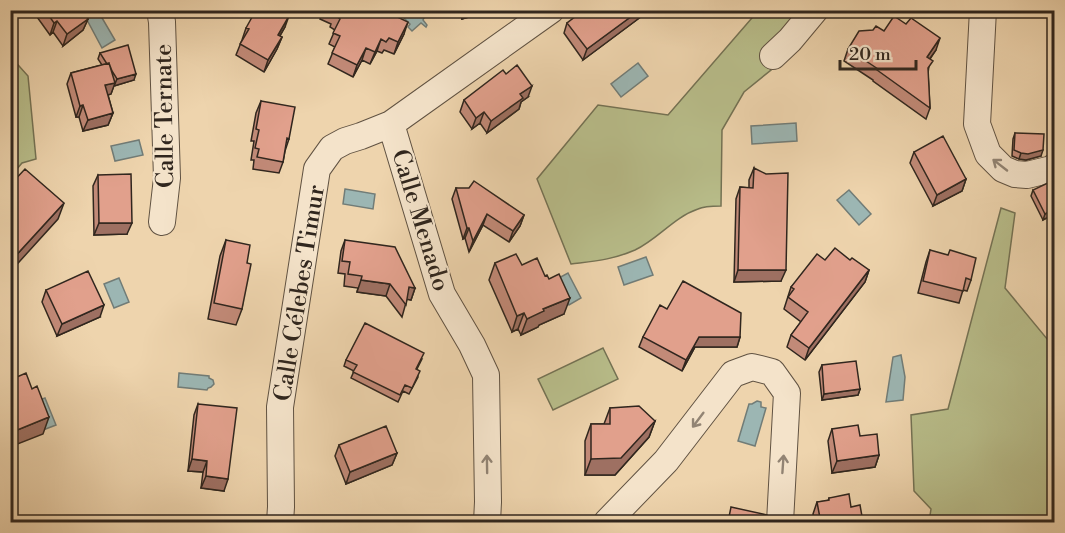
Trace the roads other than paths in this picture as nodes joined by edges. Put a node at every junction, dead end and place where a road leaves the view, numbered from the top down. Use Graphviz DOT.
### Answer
graph roads {
  1 [pos="160,10"];
  2 [pos="551,10"];
  3 [pos="815,10"];
  4 [pos="983,10"];
  5 [pos="772,56"];
  6 [pos="391,124"];
  7 [pos="1054,166"];
  8 [pos="162,222"];
  9 [pos="280,522"];
  10 [pos="488,522"];
  11 [pos="607,522"];
  12 [pos="780,522"];
  1 -- 8 [label="street, Calle Ternate"];
  2 -- 6 [label="street, Calle Célebes Timur"];
  3 -- 5 [label="street"];
  7 -- 4 [label="street, one-way"];
  6 -- 9 [label="street, Calle Célebes Timur"];
  10 -- 6 [label="street, Calle Menado, one-way"];
  12 -- 11 [label="street, one-way"];
}
